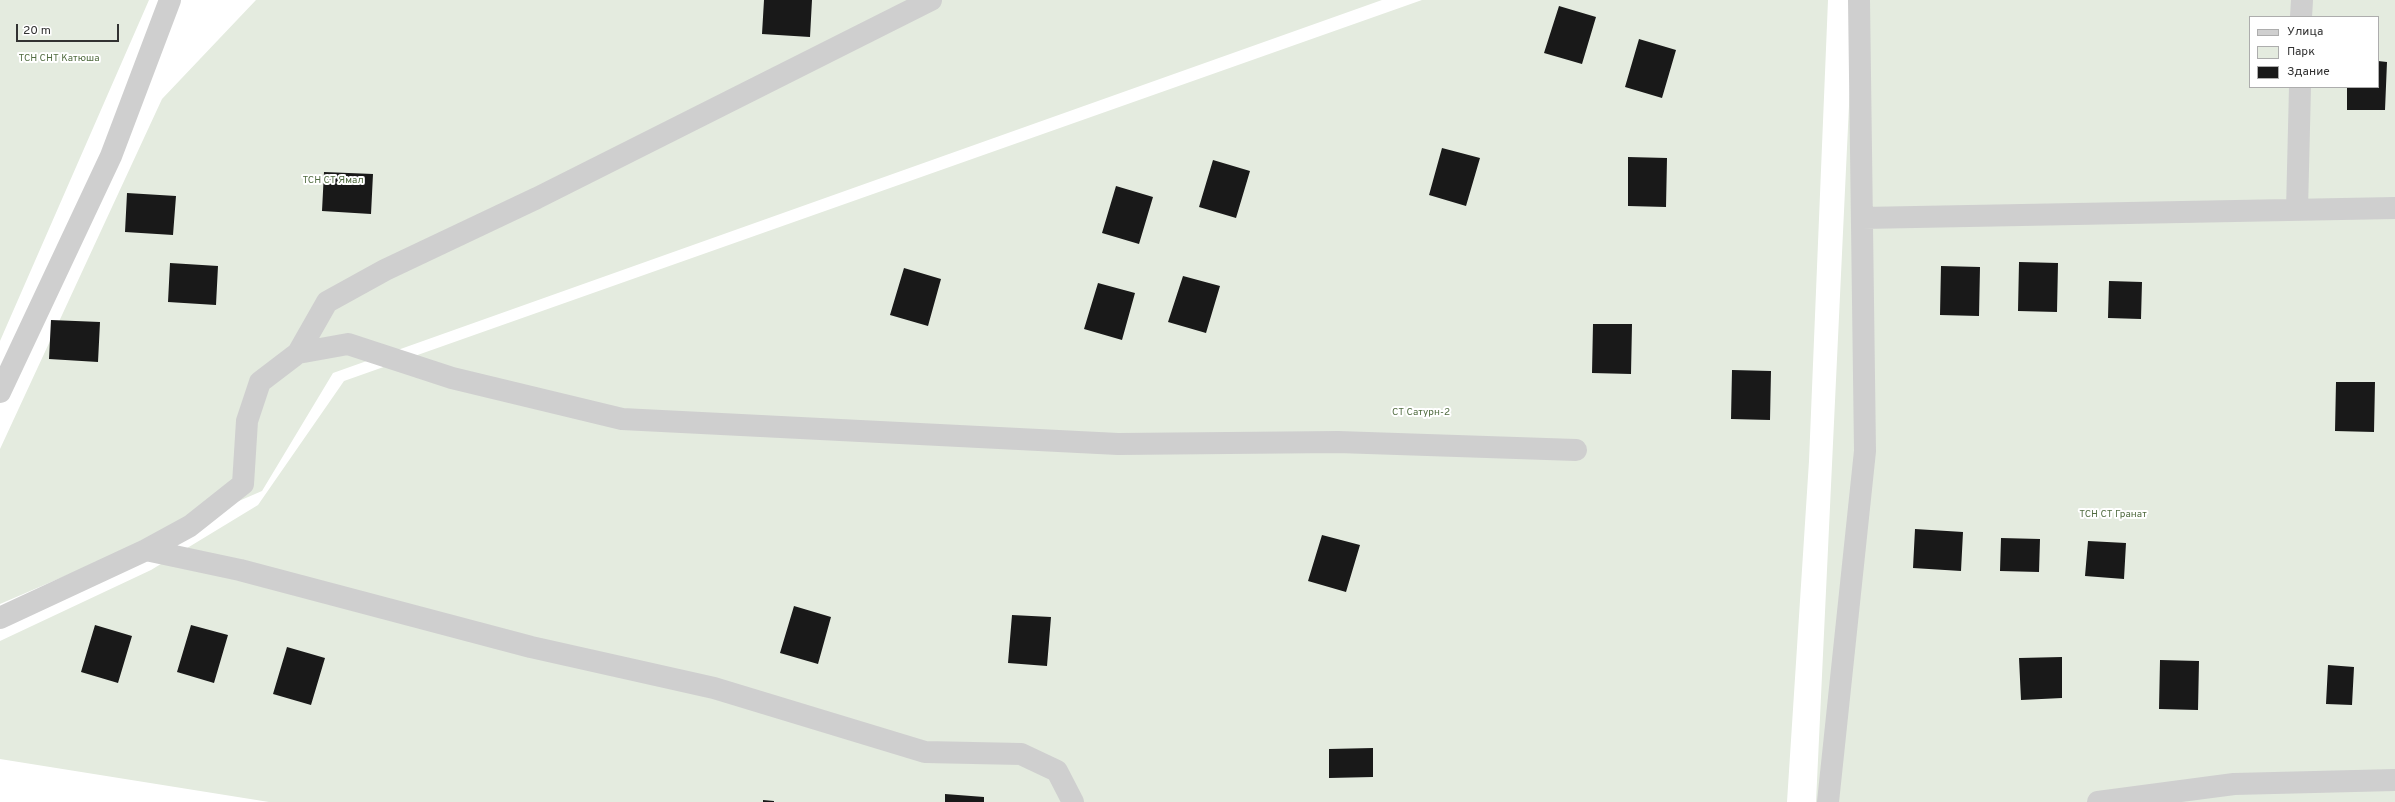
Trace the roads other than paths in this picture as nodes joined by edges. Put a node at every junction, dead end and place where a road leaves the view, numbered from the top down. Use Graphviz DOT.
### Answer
graph roads {
  1 [pos="170,0"];
  2 [pos="930,0"];
  3 [pos="1859,0"];
  4 [pos="2302,0"];
  5 [pos="2301,16"];
  6 [pos="2300,88"];
  7 [pos="2395,208"];
  8 [pos="2298,210"];
  9 [pos="1862,218"];
  10 [pos="298,353"];
  11 [pos="0,392"];
  12 [pos="1576,450"];
  13 [pos="146,550"];
  14 [pos="0,618"];
  15 [pos="2395,780"];
  16 [pos="1073,802"];
  17 [pos="1828,802"];
  18 [pos="2098,802"];
  1 -- 11 [label="street"];
  2 -- 10 [label="street"];
  3 -- 9 [label="street"];
  4 -- 5 [label="street"];
  6 -- 8 [label="street"];
  7 -- 8 [label="street"];
  8 -- 9 [label="street"];
  9 -- 17 [label="street"];
  10 -- 12 [label="street"];
  10 -- 13 [label="street"];
  13 -- 14 [label="street"];
  13 -- 16 [label="street"];
  15 -- 18 [label="street"];
}
